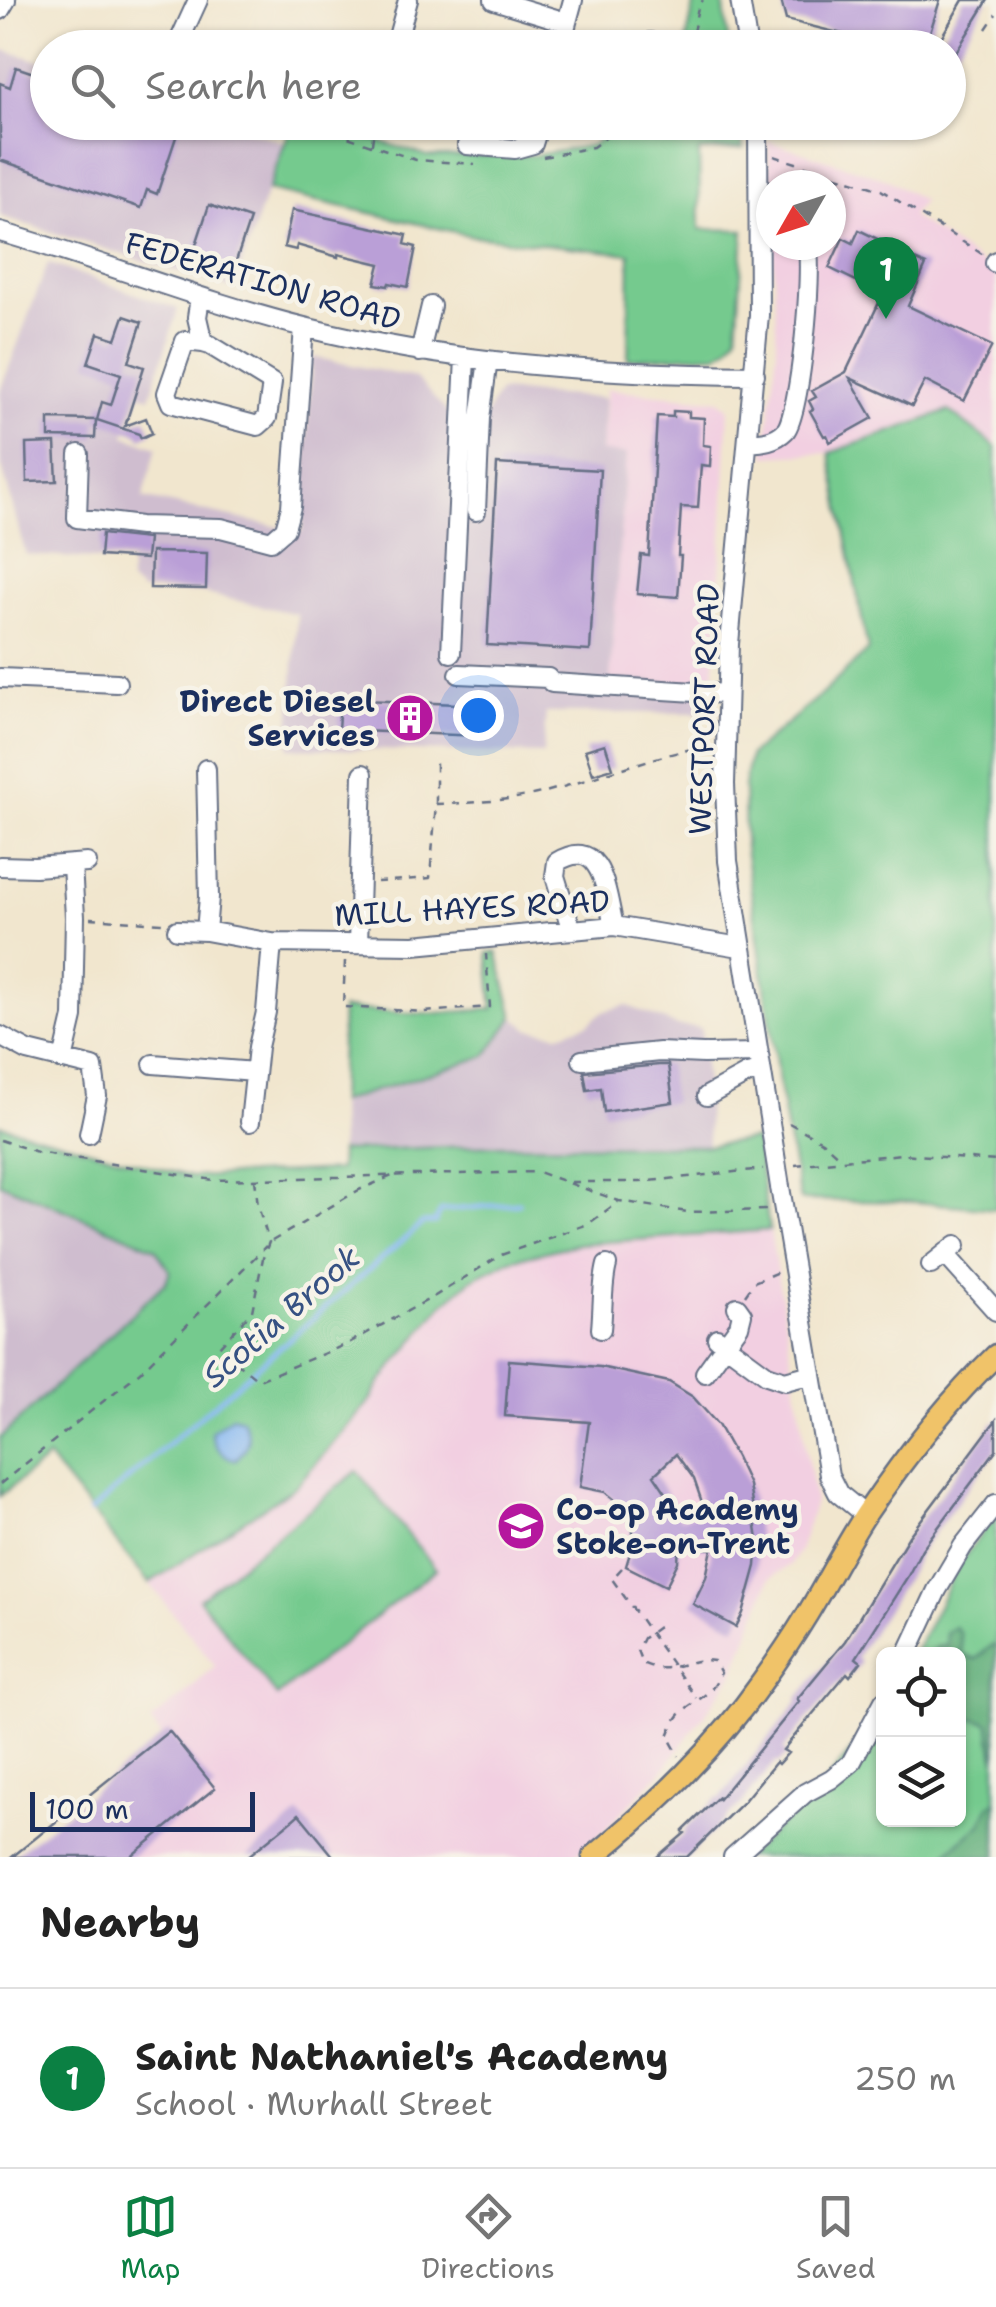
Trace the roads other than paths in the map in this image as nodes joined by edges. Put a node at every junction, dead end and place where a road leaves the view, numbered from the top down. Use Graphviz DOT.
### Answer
graph roads {
  1 [pos="6,0"];
  2 [pos="198,0"];
  3 [pos="408,0"];
  4 [pos="494,0"];
  5 [pos="573,0"];
  6 [pos="740,0"];
  7 [pos="0,10"];
  8 [pos="566,22"];
  9 [pos="184,30"];
  10 [pos="400,30"];
  11 [pos="564,30"];
  12 [pos="745,30"];
  13 [pos="534,140"];
  14 [pos="758,140"];
  15 [pos="467,145"];
  16 [pos="760,170"];
  17 [pos="0,232"];
  18 [pos="762,260"];
  19 [pos="809,260"];
  20 [pos="200,298"];
  21 [pos="431,306"];
  22 [pos="304,327"];
  23 [pos="194,342"];
  24 [pos="420,352"];
  25 [pos="465,358"];
  26 [pos="488,360"];
  27 [pos="755,374"];
  28 [pos="749,443"];
  29 [pos="79,454"];
  30 [pos="476,511"];
  31 [pos="452,653"];
  32 [pos="459,674"];
  33 [pos="0,678"];
  34 [pos="117,683"];
  35 [pos="727,694"];
  36 [pos="206,769"];
  37 [pos="362,774"];
  38 [pos="0,866"];
  39 [pos="614,926"];
  40 [pos="571,928"];
  41 [pos="177,930"];
  42 [pos="206,931"];
  43 [pos="272,943"];
  44 [pos="352,944"];
  45 [pos="740,947"];
  46 [pos="0,1036"];
  47 [pos="64,1060"];
  48 [pos="582,1060"];
  49 [pos="760,1062"];
  50 [pos="154,1064"];
  51 [pos="255,1072"];
  52 [pos="706,1096"];
  53 [pos="250,1122"];
  54 [pos="89,1134"];
  55 [pos="944,1255"];
  56 [pos="607,1265"];
  57 [pos="737,1306"];
  58 [pos="996,1311"];
  59 [pos="600,1330"];
  60 [pos="722,1341"];
  61 [pos="996,1355"];
  62 [pos="705,1373"];
  63 [pos="812,1374"];
  64 [pos="996,1504"];
  65 [pos="866,1516"];
  66 [pos="910,1647"];
  67 [pos="876,1716"];
  68 [pos="593,1857"];
  69 [pos="733,1857"];
  1 -- 7 [label="street"];
  2 -- 9 [label="street"];
  3 -- 10 [label="street"];
  4 -- 8 [label="street"];
  5 -- 8 [label="street"];
  6 -- 12 [label="street"];
  8 -- 11 [label="street"];
  13 -- 15 [label="street"];
  14 -- 16 [label="street, WESTPORT ROAD"];
  17 -- 20 [label="street, FEDERATION ROAD"];
  18 -- 27 [label="street, WESTPORT ROAD"];
  19 -- 28 [label="street"];
  20 -- 22 [label="street, FEDERATION ROAD"];
  20 -- 23 [label="street"];
  21 -- 24 [label="street"];
  22 -- 24 [label="street, FEDERATION ROAD"];
  22 -- 29 [label="street"];
  23 -- 23 [label="street"];
  24 -- 25 [label="street, FEDERATION ROAD"];
  25 -- 26 [label="street, FEDERATION ROAD"];
  25 -- 31 [label="street"];
  26 -- 27 [label="street, FEDERATION ROAD"];
  26 -- 30 [label="street"];
  27 -- 28 [label="street, WESTPORT ROAD"];
  28 -- 35 [label="street, WESTPORT ROAD"];
  32 -- 35 [label="street"];
  33 -- 34 [label="street"];
  35 -- 45 [label="street, WESTPORT ROAD"];
  36 -- 42 [label="street"];
  37 -- 44 [label="street"];
  38 -- 47 [label="street"];
  39 -- 40 [label="street, MILL HAYES ROAD"];
  39 -- 40 [label="street"];
  39 -- 45 [label="street, MILL HAYES ROAD"];
  40 -- 44 [label="street, MILL HAYES ROAD"];
  41 -- 42 [label="street, MILL HAYES ROAD"];
  42 -- 43 [label="street, MILL HAYES ROAD"];
  43 -- 44 [label="street, MILL HAYES ROAD"];
  43 -- 51 [label="street"];
  45 -- 49 [label="street, WESTPORT ROAD"];
  46 -- 47 [label="street"];
  47 -- 54 [label="street"];
  48 -- 49 [label="street"];
  49 -- 52 [label="street"];
  49 -- 63 [label="street, WESTPORT ROAD, bridge"];
  50 -- 51 [label="street"];
  51 -- 53 [label="street"];
  55 -- 58 [label="street"];
  56 -- 59 [label="street"];
  57 -- 60 [label="street"];
  60 -- 62 [label="street"];
  60 -- 63 [label="street"];
  61 -- 65 [label="main road"];
  63 -- 65 [label="street, WESTPORT ROAD"];
  64 -- 66 [label="street"];
  65 -- 68 [label="main road"];
  67 -- 69 [label="street"];
}
